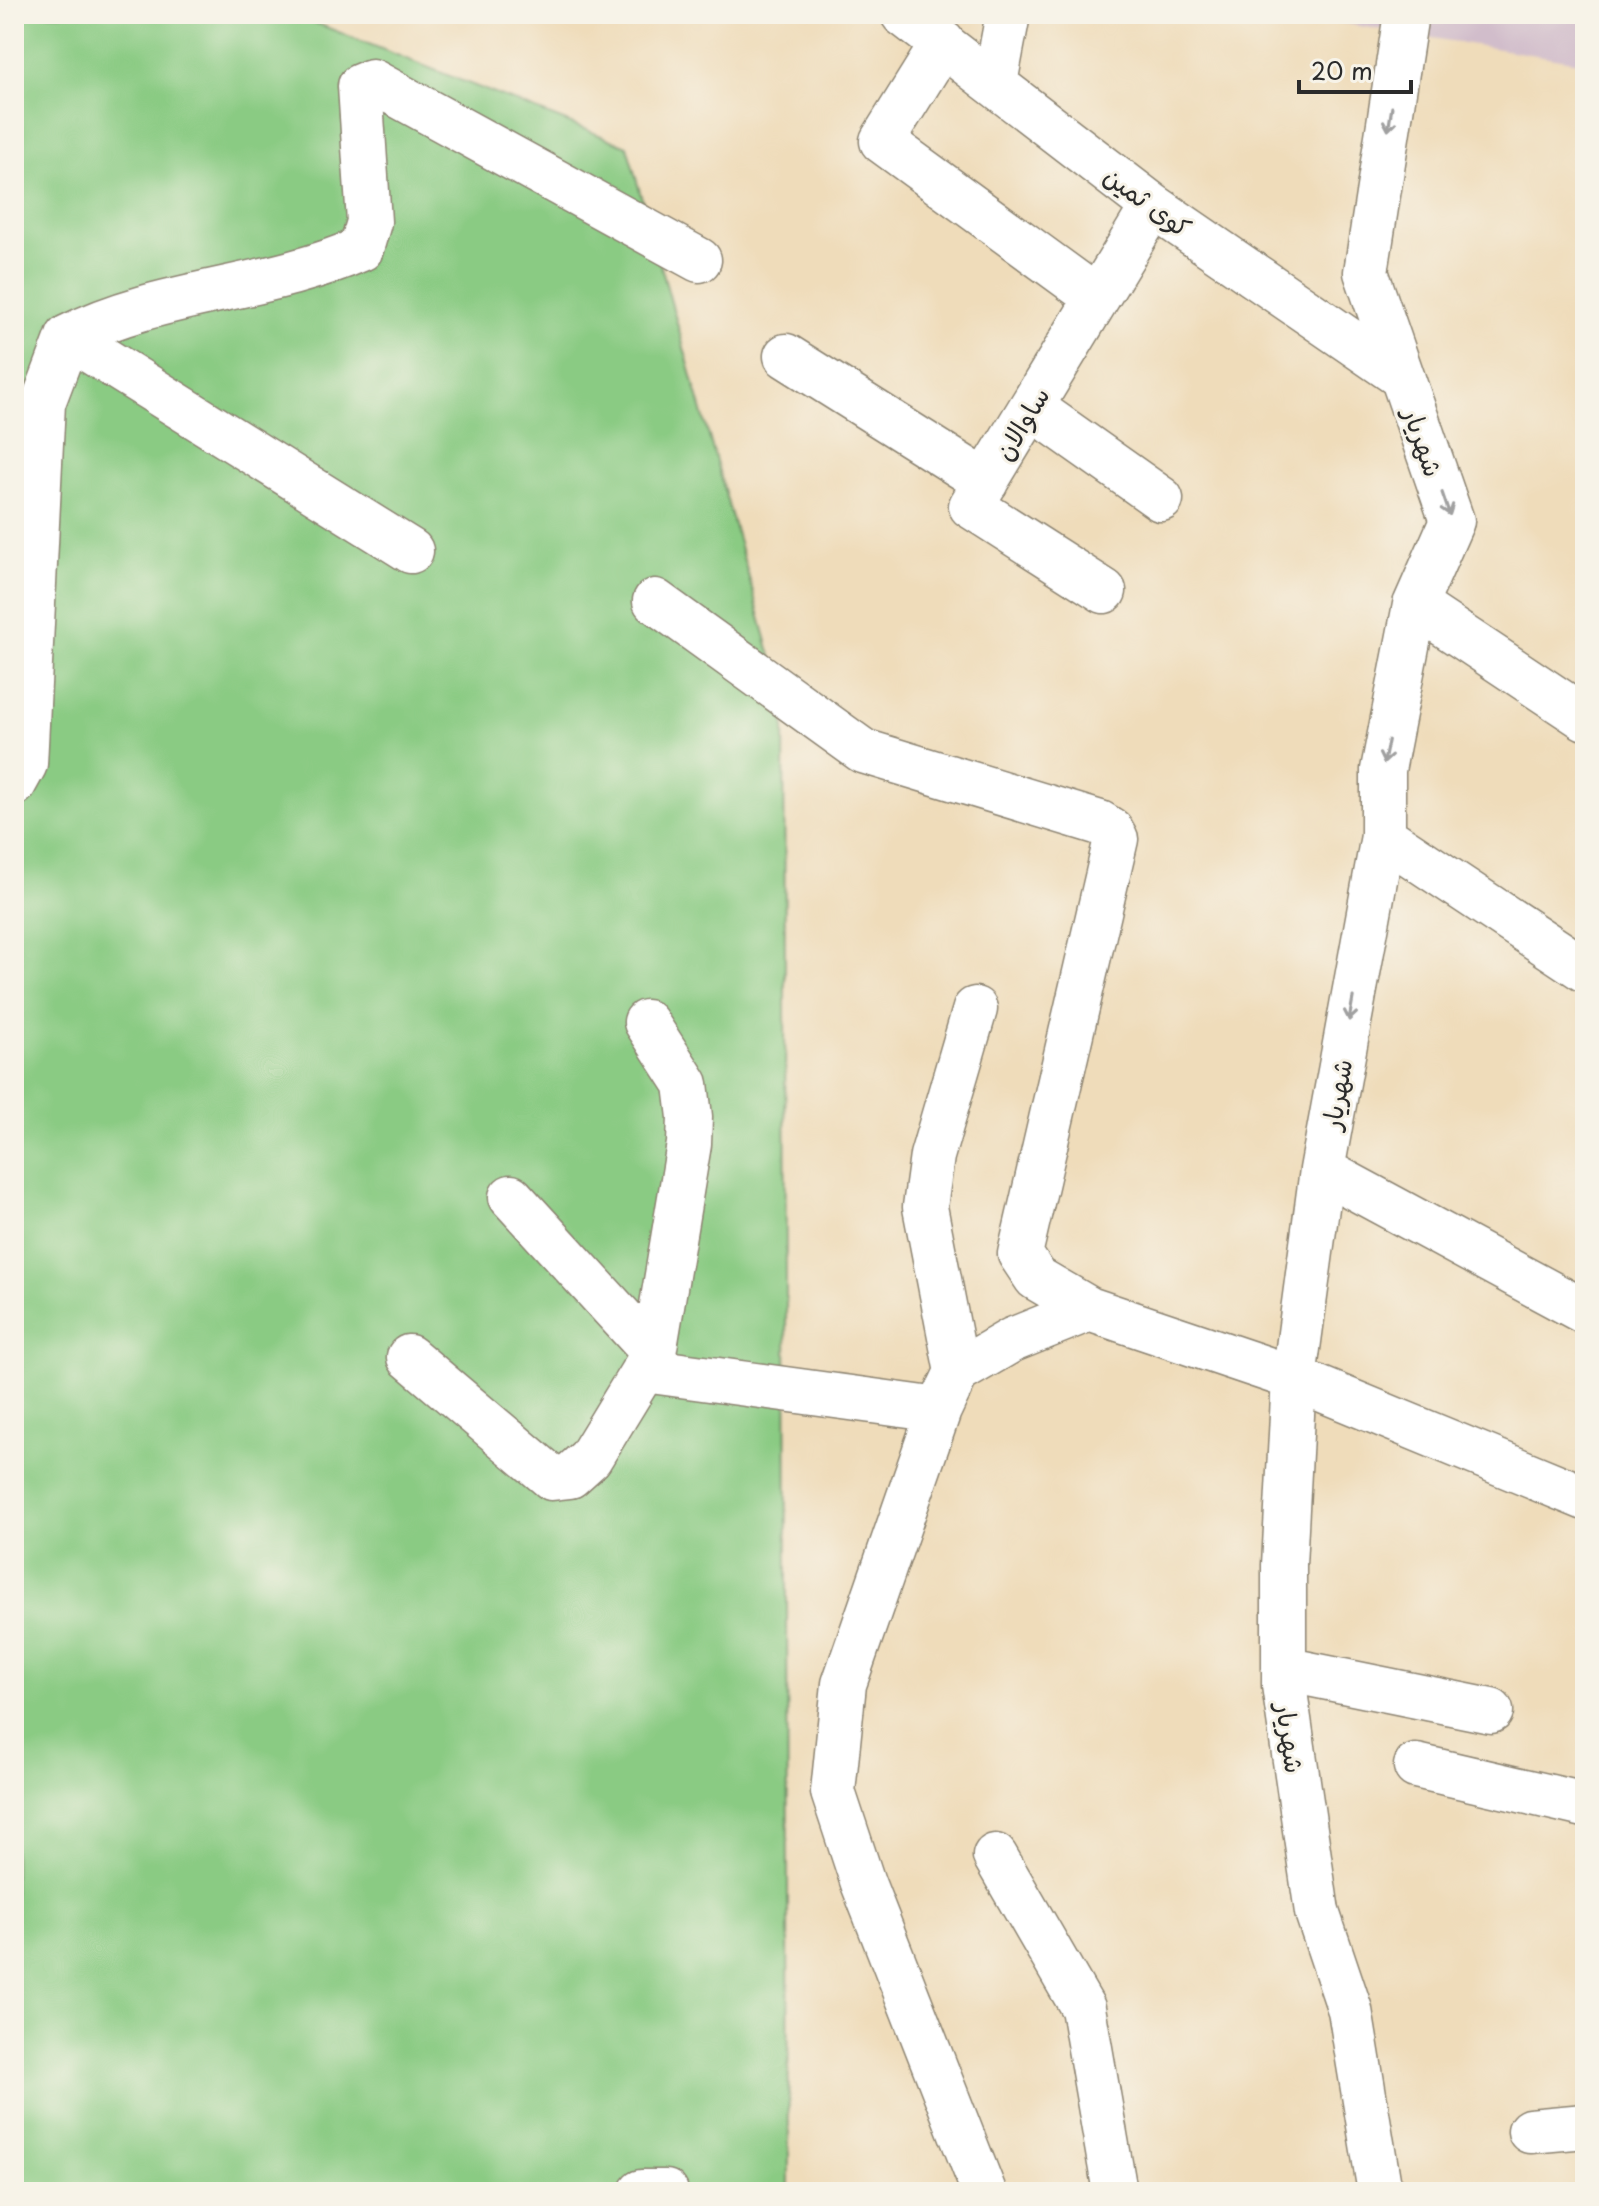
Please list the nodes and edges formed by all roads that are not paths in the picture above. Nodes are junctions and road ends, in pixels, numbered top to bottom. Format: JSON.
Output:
{"nodes":[{"id":1,"x":903,"y":14,"type":"edge"},
{"id":2,"x":1008,"y":14,"type":"edge"},
{"id":3,"x":1406,"y":14,"type":"edge"},
{"id":4,"x":943,"y":43,"type":"junction"},
{"id":5,"x":995,"y":83,"type":"junction"},
{"id":6,"x":1153,"y":206,"type":"junction"},
{"id":7,"x":699,"y":260,"type":"dead end"},
{"id":8,"x":1097,"y":298,"type":"junction"},
{"id":9,"x":68,"y":337,"type":"junction"},
{"id":10,"x":786,"y":356,"type":"dead end"},
{"id":11,"x":1401,"y":376,"type":"junction"},
{"id":12,"x":1031,"y":407,"type":"junction"},
{"id":13,"x":986,"y":482,"type":"junction"},
{"id":14,"x":1161,"y":499,"type":"dead end"},
{"id":15,"x":411,"y":551,"type":"dead end"},
{"id":16,"x":1104,"y":591,"type":"dead end"},
{"id":17,"x":655,"y":601,"type":"dead end"},
{"id":18,"x":1415,"y":605,"type":"junction"},
{"id":19,"x":1585,"y":718,"type":"edge"},
{"id":20,"x":14,"y":784,"type":"edge"},
{"id":21,"x":1383,"y":836,"type":"junction"},
{"id":22,"x":1585,"y":970,"type":"edge"},
{"id":23,"x":975,"y":1009,"type":"dead end"},
{"id":24,"x":646,"y":1022,"type":"dead end"},
{"id":25,"x":1322,"y":1170,"type":"junction"},
{"id":26,"x":511,"y":1197,"type":"dead end"},
{"id":27,"x":1089,"y":1309,"type":"junction"},
{"id":28,"x":1585,"y":1312,"type":"edge"},
{"id":29,"x":409,"y":1357,"type":"dead end"},
{"id":30,"x":649,"y":1361,"type":"junction"},
{"id":31,"x":1294,"y":1378,"type":"junction"},
{"id":32,"x":948,"y":1391,"type":"junction"},
{"id":33,"x":1585,"y":1498,"type":"edge"},
{"id":34,"x":1284,"y":1669,"type":"junction"},
{"id":35,"x":1491,"y":1711,"type":"dead end"},
{"id":36,"x":1416,"y":1766,"type":"dead end"},
{"id":37,"x":1585,"y":1805,"type":"edge"},
{"id":38,"x":995,"y":1856,"type":"dead end"},
{"id":39,"x":1585,"y":2126,"type":"edge"},
{"id":40,"x":1530,"y":2131,"type":"dead end"},
{"id":41,"x":641,"y":2192,"type":"edge"},
{"id":42,"x":666,"y":2192,"type":"edge"},
{"id":43,"x":984,"y":2192,"type":"edge"},
{"id":44,"x":1115,"y":2192,"type":"edge"},
{"id":45,"x":1380,"y":2192,"type":"edge"}],
"edges":[{"from":1,"to":4,"type":"street","name":"کوی ثمین"},
{"from":2,"to":5,"type":"street"},
{"from":3,"to":11,"type":"street","name":"شهریار","one_way":true},
{"from":4,"to":5,"type":"street","name":"کوی ثمین"},
{"from":4,"to":8,"type":"street"},
{"from":5,"to":6,"type":"street","name":"کوی ثمین"},
{"from":6,"to":8,"type":"street","name":"ساوالان"},
{"from":6,"to":11,"type":"street","name":"کوی ثمین"},
{"from":7,"to":9,"type":"street"},
{"from":8,"to":12,"type":"street","name":"ساوالان"},
{"from":9,"to":15,"type":"street"},
{"from":9,"to":20,"type":"street"},
{"from":10,"to":13,"type":"street"},
{"from":11,"to":18,"type":"street","name":"شهریار","one_way":true},
{"from":12,"to":13,"type":"street","name":"ساوالان"},
{"from":12,"to":14,"type":"street"},
{"from":13,"to":16,"type":"street","name":"ساوالان"},
{"from":17,"to":27,"type":"street"},
{"from":18,"to":19,"type":"street"},
{"from":18,"to":21,"type":"street","name":"شهریار","one_way":true},
{"from":21,"to":22,"type":"street"},
{"from":21,"to":25,"type":"street","name":"شهریار","one_way":true},
{"from":23,"to":32,"type":"street"},
{"from":24,"to":30,"type":"street"},
{"from":25,"to":28,"type":"street"},
{"from":25,"to":31,"type":"street","name":"شهریار"},
{"from":26,"to":30,"type":"street"},
{"from":27,"to":31,"type":"street"},
{"from":27,"to":32,"type":"street"},
{"from":29,"to":30,"type":"street"},
{"from":30,"to":32,"type":"street"},
{"from":31,"to":33,"type":"street"},
{"from":31,"to":34,"type":"street","name":"شهریار"},
{"from":32,"to":43,"type":"street"},
{"from":34,"to":35,"type":"street"},
{"from":34,"to":45,"type":"street","name":"شهریار"},
{"from":36,"to":37,"type":"street"},
{"from":38,"to":44,"type":"street"},
{"from":39,"to":40,"type":"street"},
{"from":41,"to":42,"type":"street"}]}
